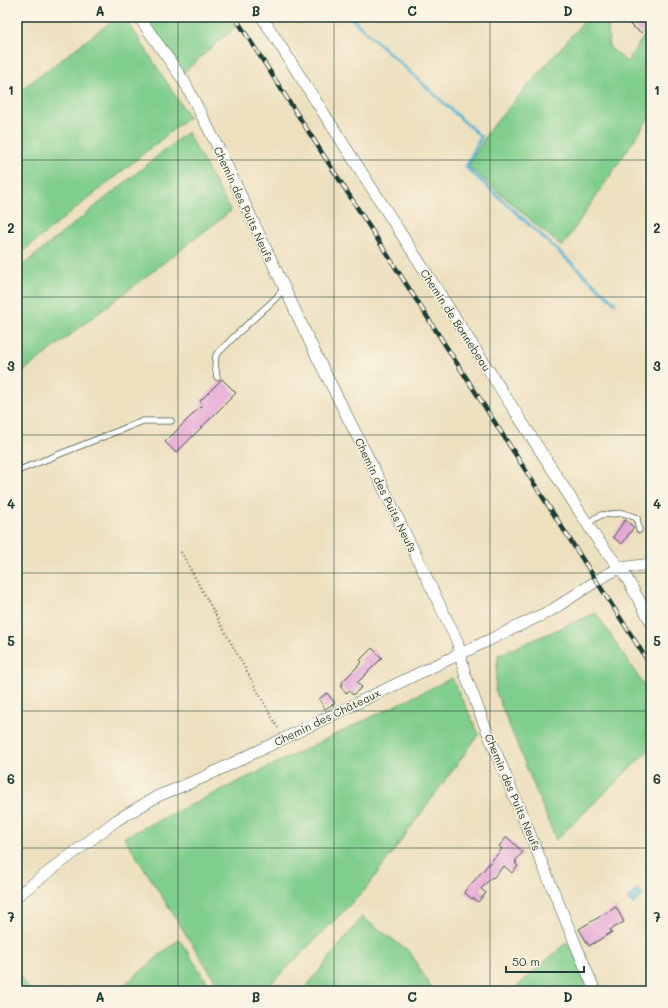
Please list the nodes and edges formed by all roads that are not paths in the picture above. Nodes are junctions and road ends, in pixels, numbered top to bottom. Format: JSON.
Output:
{"nodes":[{"id":1,"x":139,"y":17,"type":"edge"},
{"id":2,"x":262,"y":17,"type":"edge"},
{"id":3,"x":284,"y":288,"type":"junction"},
{"id":4,"x":217,"y":377,"type":"dead end"},
{"id":5,"x":171,"y":421,"type":"dead end"},
{"id":6,"x":17,"y":471,"type":"edge"},
{"id":7,"x":587,"y":522,"type":"junction"},
{"id":8,"x":639,"y":530,"type":"dead end"},
{"id":9,"x":651,"y":564,"type":"edge"},
{"id":10,"x":619,"y":568,"type":"junction"},
{"id":11,"x":651,"y":622,"type":"edge"},
{"id":12,"x":460,"y":654,"type":"junction"},
{"id":13,"x":17,"y":896,"type":"edge"},
{"id":14,"x":595,"y":991,"type":"edge"}],
"edges":[{"from":1,"to":3,"type":"street","name":"Chemin des Puits Neufs"},
{"from":2,"to":7,"type":"street","name":"Chemin de Bonnebeau"},
{"from":3,"to":4,"type":"lane"},
{"from":3,"to":12,"type":"street","name":"Chemin des Puits Neufs"},
{"from":5,"to":6,"type":"lane"},
{"from":7,"to":8,"type":"lane"},
{"from":7,"to":10,"type":"street","name":"Chemin de Bonnebeau"},
{"from":9,"to":10,"type":"street","name":"Chemin des Châteaux"},
{"from":10,"to":11,"type":"street","name":"Chemin de Bonnebeau"},
{"from":10,"to":12,"type":"street","name":"Chemin des Châteaux"},
{"from":12,"to":13,"type":"street","name":"Chemin des Châteaux"},
{"from":12,"to":14,"type":"street","name":"Chemin des Puits Neufs"}]}
